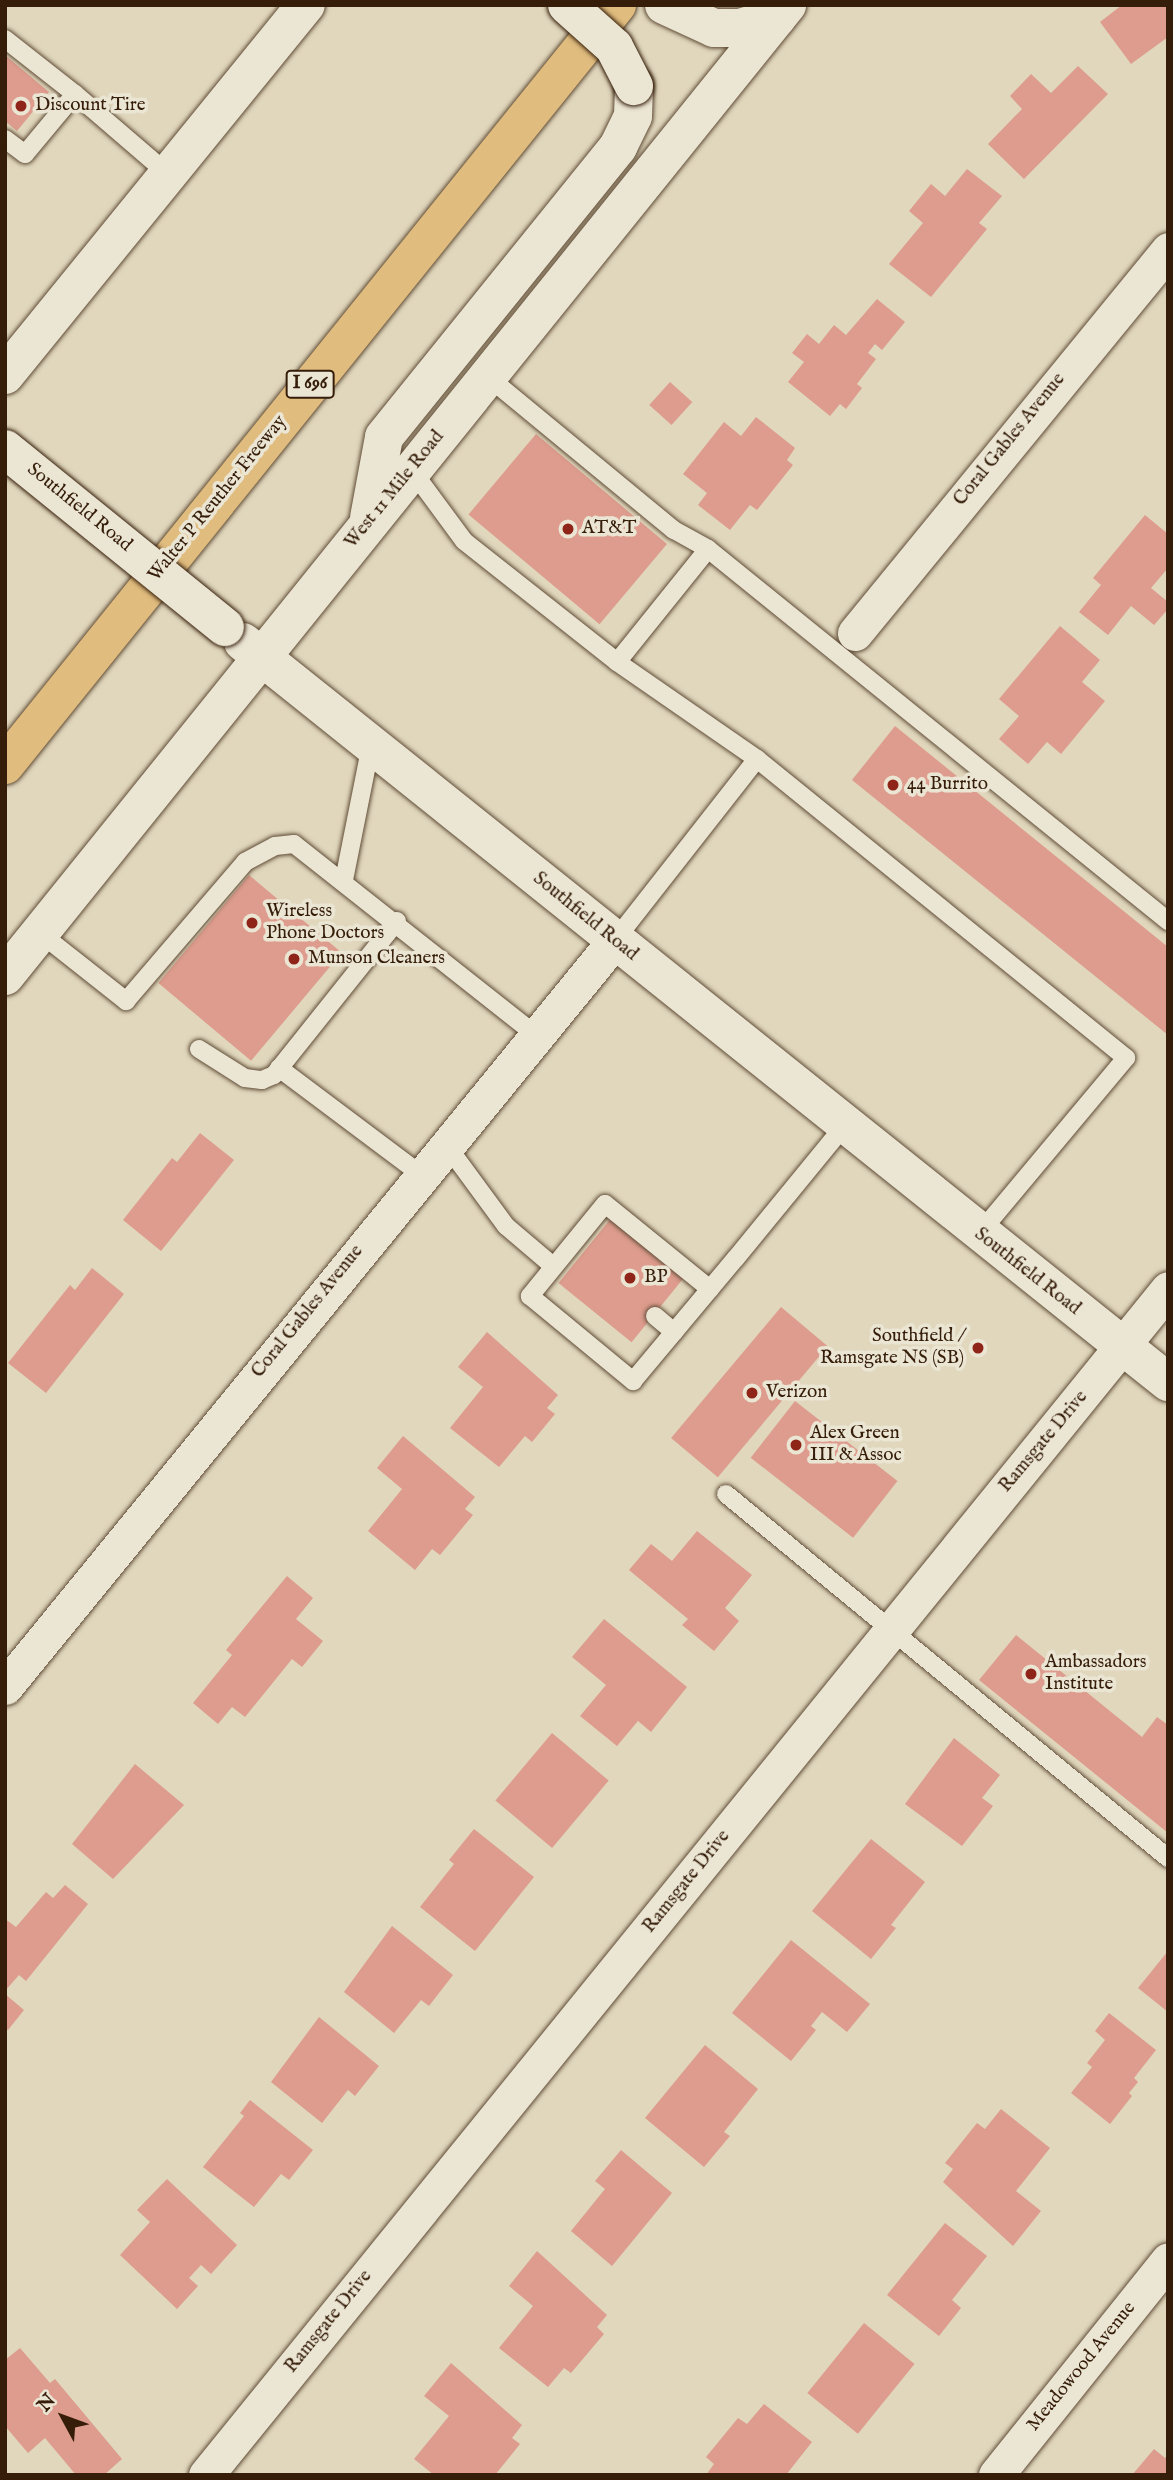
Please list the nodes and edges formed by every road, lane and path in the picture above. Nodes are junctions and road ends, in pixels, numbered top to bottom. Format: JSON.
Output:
{"nodes":[{"id":1,"x":568,"y":5,"type":"edge"},
{"id":2,"x":617,"y":5,"type":"edge"},
{"id":3,"x":301,"y":7,"type":"edge"},
{"id":4,"x":782,"y":12,"type":"edge"},
{"id":5,"x":677,"y":13,"type":"edge"},
{"id":6,"x":5,"y":39,"type":"edge"},
{"id":7,"x":75,"y":94,"type":"junction"},
{"id":8,"x":5,"y":139,"type":"edge"},
{"id":9,"x":167,"y":173,"type":"junction"},
{"id":10,"x":1168,"y":250,"type":"edge"},
{"id":11,"x":5,"y":375,"type":"edge"},
{"id":12,"x":486,"y":376,"type":"junction"},
{"id":13,"x":5,"y":449,"type":"edge"},
{"id":14,"x":411,"y":469,"type":"junction"},
{"id":15,"x":368,"y":523,"type":"junction"},
{"id":16,"x":708,"y":550,"type":"junction"},
{"id":17,"x":855,"y":633,"type":"dead end"},
{"id":18,"x":262,"y":657,"type":"junction"},
{"id":19,"x":617,"y":662,"type":"junction"},
{"id":20,"x":371,"y":745,"type":"junction"},
{"id":21,"x":757,"y":759,"type":"junction"},
{"id":22,"x":5,"y":765,"type":"edge"},
{"id":23,"x":344,"y":880,"type":"junction"},
{"id":24,"x":397,"y":921,"type":"junction"},
{"id":25,"x":1168,"y":921,"type":"edge"},
{"id":26,"x":40,"y":933,"type":"junction"},
{"id":27,"x":615,"y":940,"type":"junction"},
{"id":28,"x":5,"y":975,"type":"edge"},
{"id":29,"x":535,"y":1034,"type":"junction"},
{"id":30,"x":199,"y":1049,"type":"dead end"},
{"id":31,"x":279,"y":1068,"type":"junction"},
{"id":32,"x":844,"y":1126,"type":"junction"},
{"id":33,"x":445,"y":1143,"type":"junction"},
{"id":34,"x":420,"y":1174,"type":"junction"},
{"id":35,"x":979,"y":1234,"type":"junction"},
{"id":36,"x":553,"y":1266,"type":"junction"},
{"id":37,"x":710,"y":1289,"type":"junction"},
{"id":38,"x":1168,"y":1289,"type":"edge"},
{"id":39,"x":655,"y":1316,"type":"dead end"},
{"id":40,"x":674,"y":1332,"type":"junction"},
{"id":41,"x":1124,"y":1345,"type":"junction"},
{"id":42,"x":1168,"y":1382,"type":"edge"},
{"id":43,"x":726,"y":1494,"type":"dead end"},
{"id":44,"x":889,"y":1630,"type":"junction"},
{"id":45,"x":5,"y":1688,"type":"edge"},
{"id":46,"x":1168,"y":1858,"type":"edge"},
{"id":47,"x":1168,"y":2260,"type":"edge"},
{"id":48,"x":206,"y":2475,"type":"edge"},
{"id":49,"x":996,"y":2475,"type":"edge"}],
"edges":[{"from":1,"to":15,"type":"main road","bridge":true},
{"from":2,"to":22,"type":"highway","name":"Walter P Reuther Freeway","number":"I 696"},
{"from":3,"to":9,"type":"main road"},
{"from":4,"to":5,"type":"main road"},
{"from":4,"to":12,"type":"main road","name":"West 11 Mile Road"},
{"from":6,"to":7,"type":"lane"},
{"from":7,"to":8,"type":"lane"},
{"from":7,"to":9,"type":"lane"},
{"from":9,"to":11,"type":"main road"},
{"from":10,"to":17,"type":"street","name":"Coral Gables Avenue"},
{"from":12,"to":14,"type":"main road","name":"West 11 Mile Road"},
{"from":12,"to":16,"type":"lane"},
{"from":13,"to":18,"type":"main road","name":"Southfield Road","bridge":true},
{"from":14,"to":15,"type":"main road","name":"West 11 Mile Road"},
{"from":14,"to":19,"type":"lane"},
{"from":15,"to":18,"type":"main road","name":"West 11 Mile Road"},
{"from":16,"to":19,"type":"lane"},
{"from":16,"to":25,"type":"lane"},
{"from":18,"to":20,"type":"main road","name":"Southfield Road"},
{"from":18,"to":26,"type":"main road","name":"West 11 Mile Road"},
{"from":19,"to":21,"type":"lane"},
{"from":20,"to":23,"type":"lane"},
{"from":20,"to":27,"type":"main road","name":"Southfield Road"},
{"from":21,"to":27,"type":"lane"},
{"from":21,"to":35,"type":"lane"},
{"from":23,"to":24,"type":"lane"},
{"from":23,"to":26,"type":"lane"},
{"from":24,"to":29,"type":"lane"},
{"from":24,"to":31,"type":"lane"},
{"from":26,"to":28,"type":"main road","name":"West 11 Mile Road"},
{"from":27,"to":29,"type":"street","name":"Coral Gables Avenue"},
{"from":27,"to":32,"type":"main road","name":"Southfield Road"},
{"from":29,"to":33,"type":"street","name":"Coral Gables Avenue"},
{"from":30,"to":31,"type":"lane"},
{"from":31,"to":34,"type":"lane"},
{"from":32,"to":35,"type":"main road","name":"Southfield Road"},
{"from":32,"to":37,"type":"lane"},
{"from":33,"to":34,"type":"street","name":"Coral Gables Avenue"},
{"from":33,"to":36,"type":"lane"},
{"from":34,"to":45,"type":"street","name":"Coral Gables Avenue"},
{"from":35,"to":41,"type":"main road","name":"Southfield Road"},
{"from":36,"to":37,"type":"lane"},
{"from":36,"to":40,"type":"lane"},
{"from":37,"to":40,"type":"lane"},
{"from":38,"to":41,"type":"street","name":"Ramsgate Drive"},
{"from":39,"to":40,"type":"lane"},
{"from":41,"to":42,"type":"main road","name":"Southfield Road"},
{"from":41,"to":44,"type":"street","name":"Ramsgate Drive"},
{"from":43,"to":44,"type":"lane"},
{"from":44,"to":46,"type":"lane"},
{"from":44,"to":48,"type":"street","name":"Ramsgate Drive"},
{"from":47,"to":49,"type":"street","name":"Meadowood Avenue"}]}
